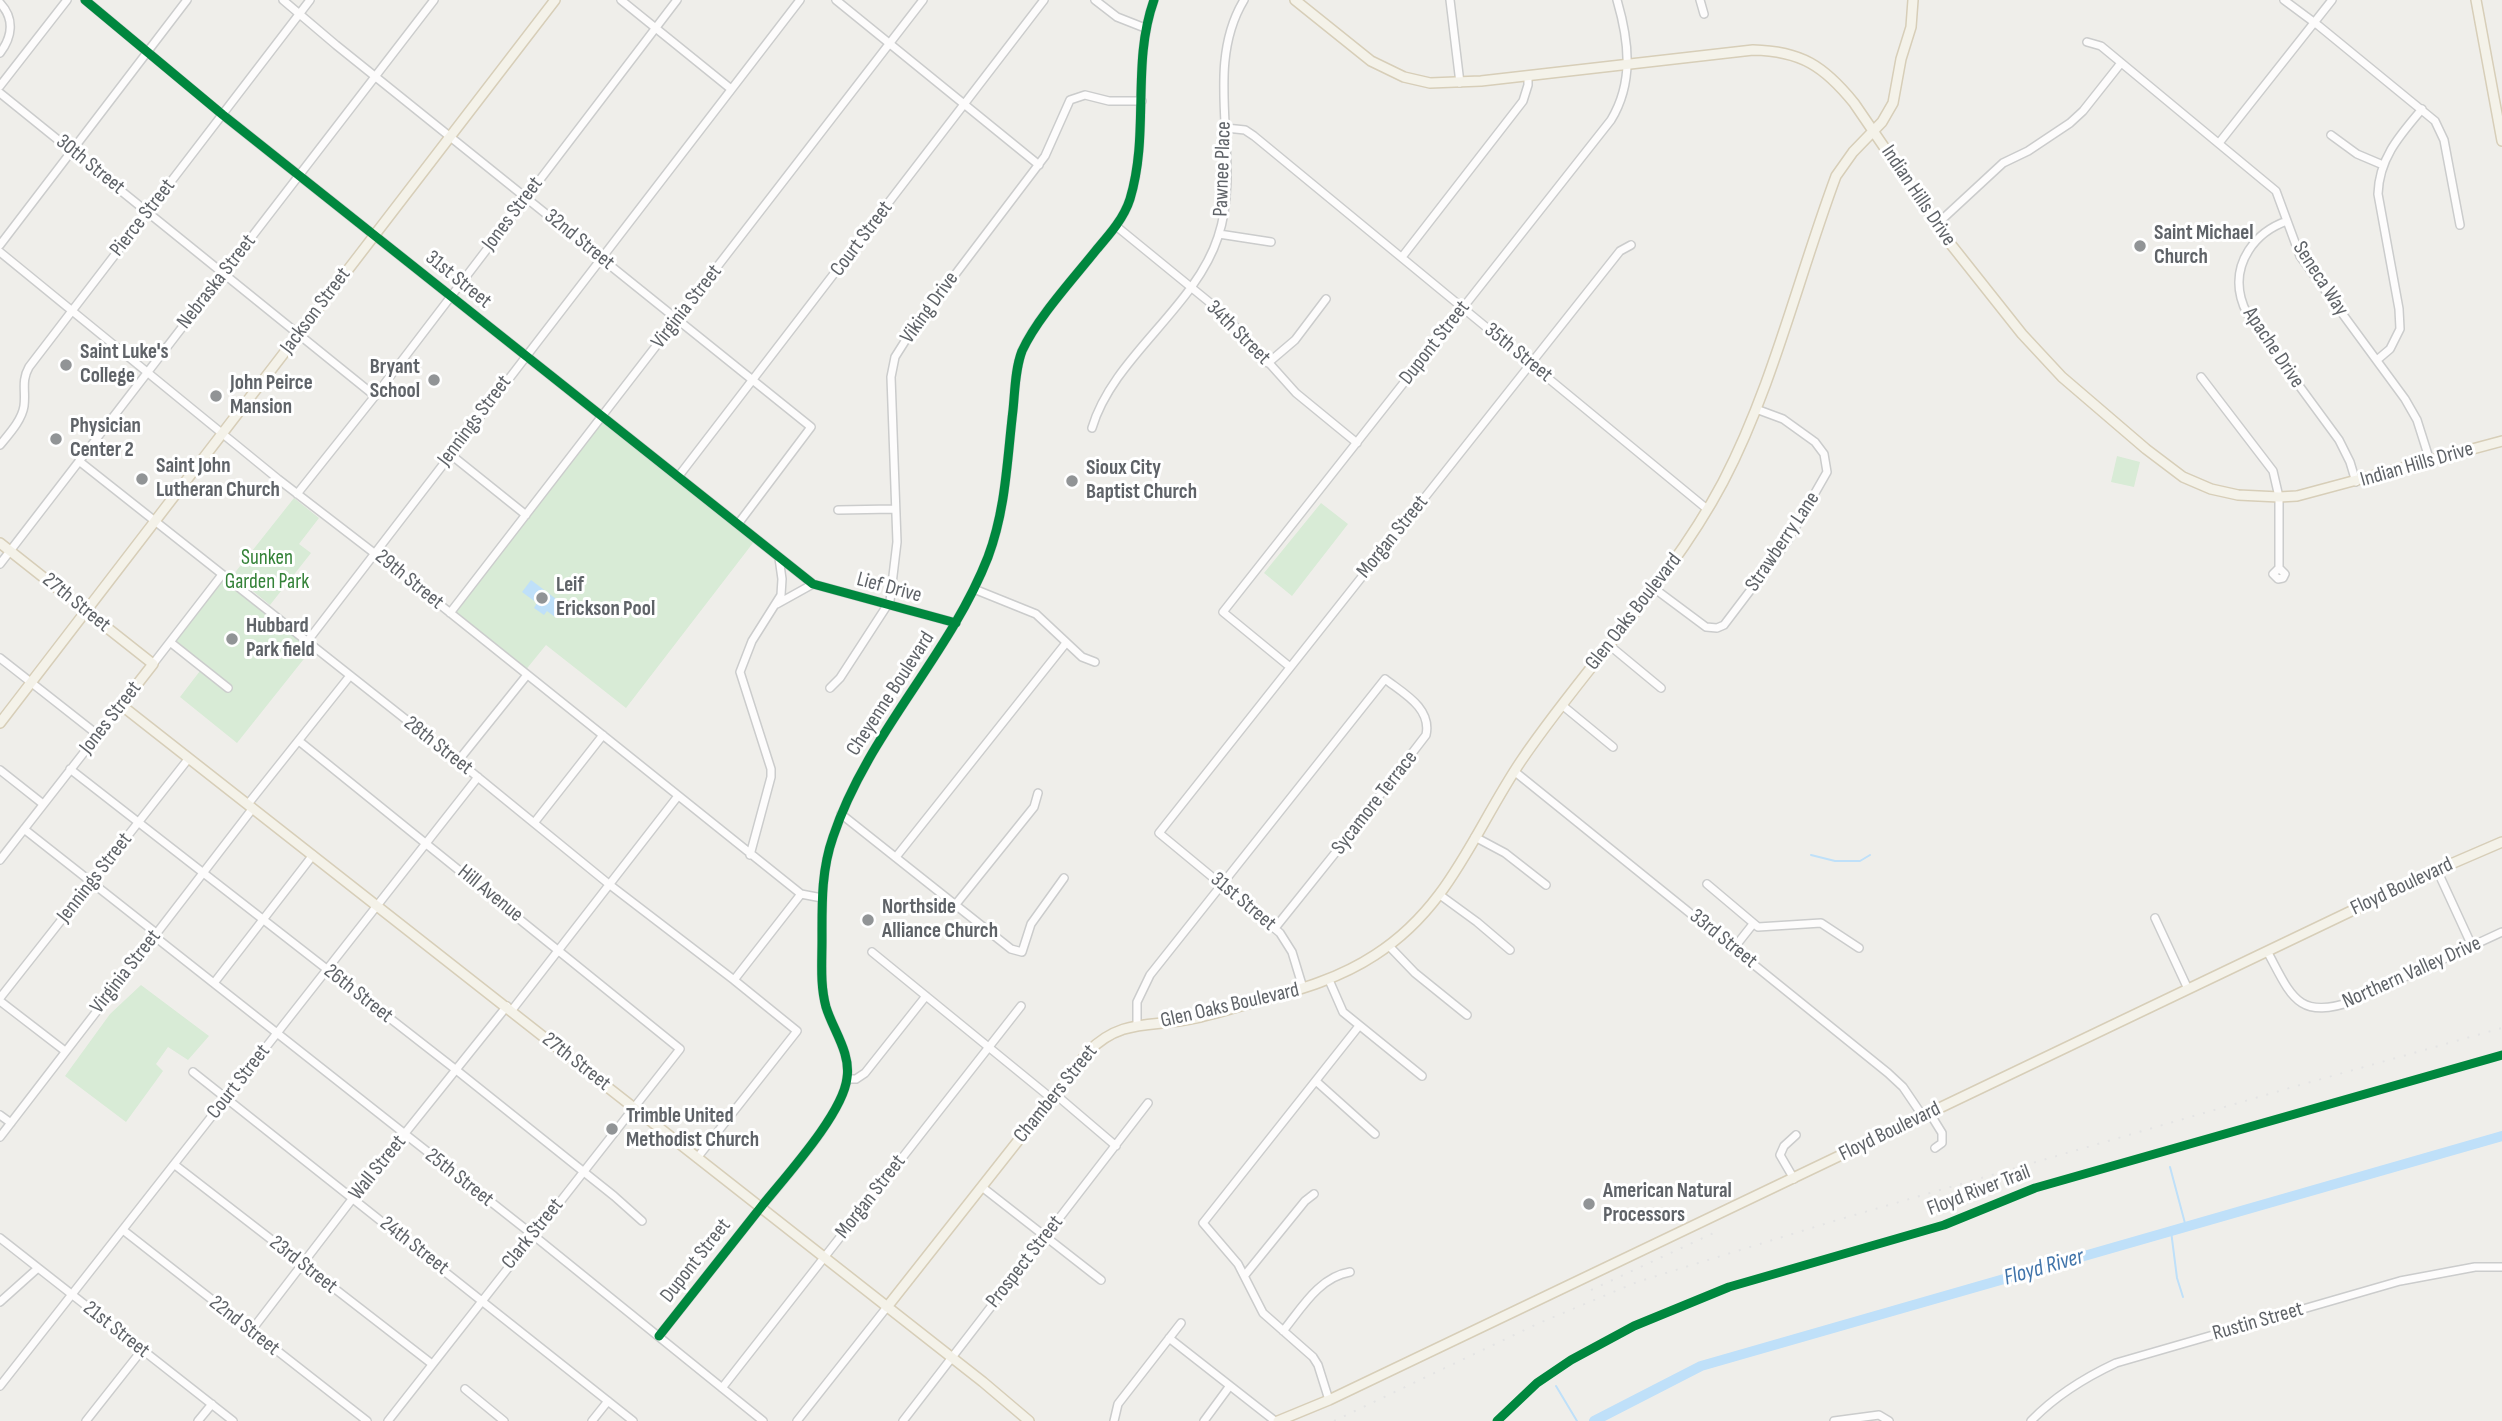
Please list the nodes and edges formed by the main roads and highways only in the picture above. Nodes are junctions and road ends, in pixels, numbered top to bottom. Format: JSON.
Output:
{"nodes":[{"id":1,"x":555,"y":0,"type":"edge"},
{"id":2,"x":1295,"y":0,"type":"edge"},
{"id":3,"x":1913,"y":0,"type":"edge"},
{"id":4,"x":2476,"y":0,"type":"edge"},
{"id":5,"x":1874,"y":130,"type":"junction"},
{"id":6,"x":2502,"y":141,"type":"edge"},
{"id":7,"x":2502,"y":441,"type":"edge"},
{"id":8,"x":0,"y":543,"type":"edge"},
{"id":9,"x":87,"y":612,"type":"junction"},
{"id":10,"x":153,"y":664,"type":"joint"},
{"id":11,"x":121,"y":705,"type":"joint"},
{"id":12,"x":0,"y":723,"type":"edge"},
{"id":13,"x":2502,"y":842,"type":"edge"},
{"id":14,"x":1137,"y":1026,"type":"joint"},
{"id":15,"x":887,"y":1307,"type":"junction"},
{"id":16,"x":1029,"y":1421,"type":"edge"},
{"id":17,"x":1276,"y":1421,"type":"edge"}],
"edges":[{"from":1,"to":9,"type":"main road","name":"Jackson Street"},
{"from":2,"to":5,"type":"main road","name":"Indian Hills Drive"},
{"from":3,"to":5,"type":"main road","name":"Glen Oaks Boulevard"},
{"from":4,"to":6,"type":"main road"},
{"from":5,"to":7,"type":"main road","name":"Indian Hills Drive"},
{"from":5,"to":14,"type":"main road","name":"Glen Oaks Boulevard"},
{"from":8,"to":9,"type":"main road","name":"27th Street"},
{"from":9,"to":10,"type":"main road","name":"27th Street"},
{"from":9,"to":12,"type":"main road","name":"Jackson Street"},
{"from":10,"to":11,"type":"main road","name":"Jones Street"},
{"from":11,"to":15,"type":"main road","name":"27th Street"},
{"from":13,"to":17,"type":"main road","name":"Floyd Boulevard"},
{"from":14,"to":15,"type":"main road","name":"Chambers Street"},
{"from":15,"to":16,"type":"main road","name":"27th Street"}]}
